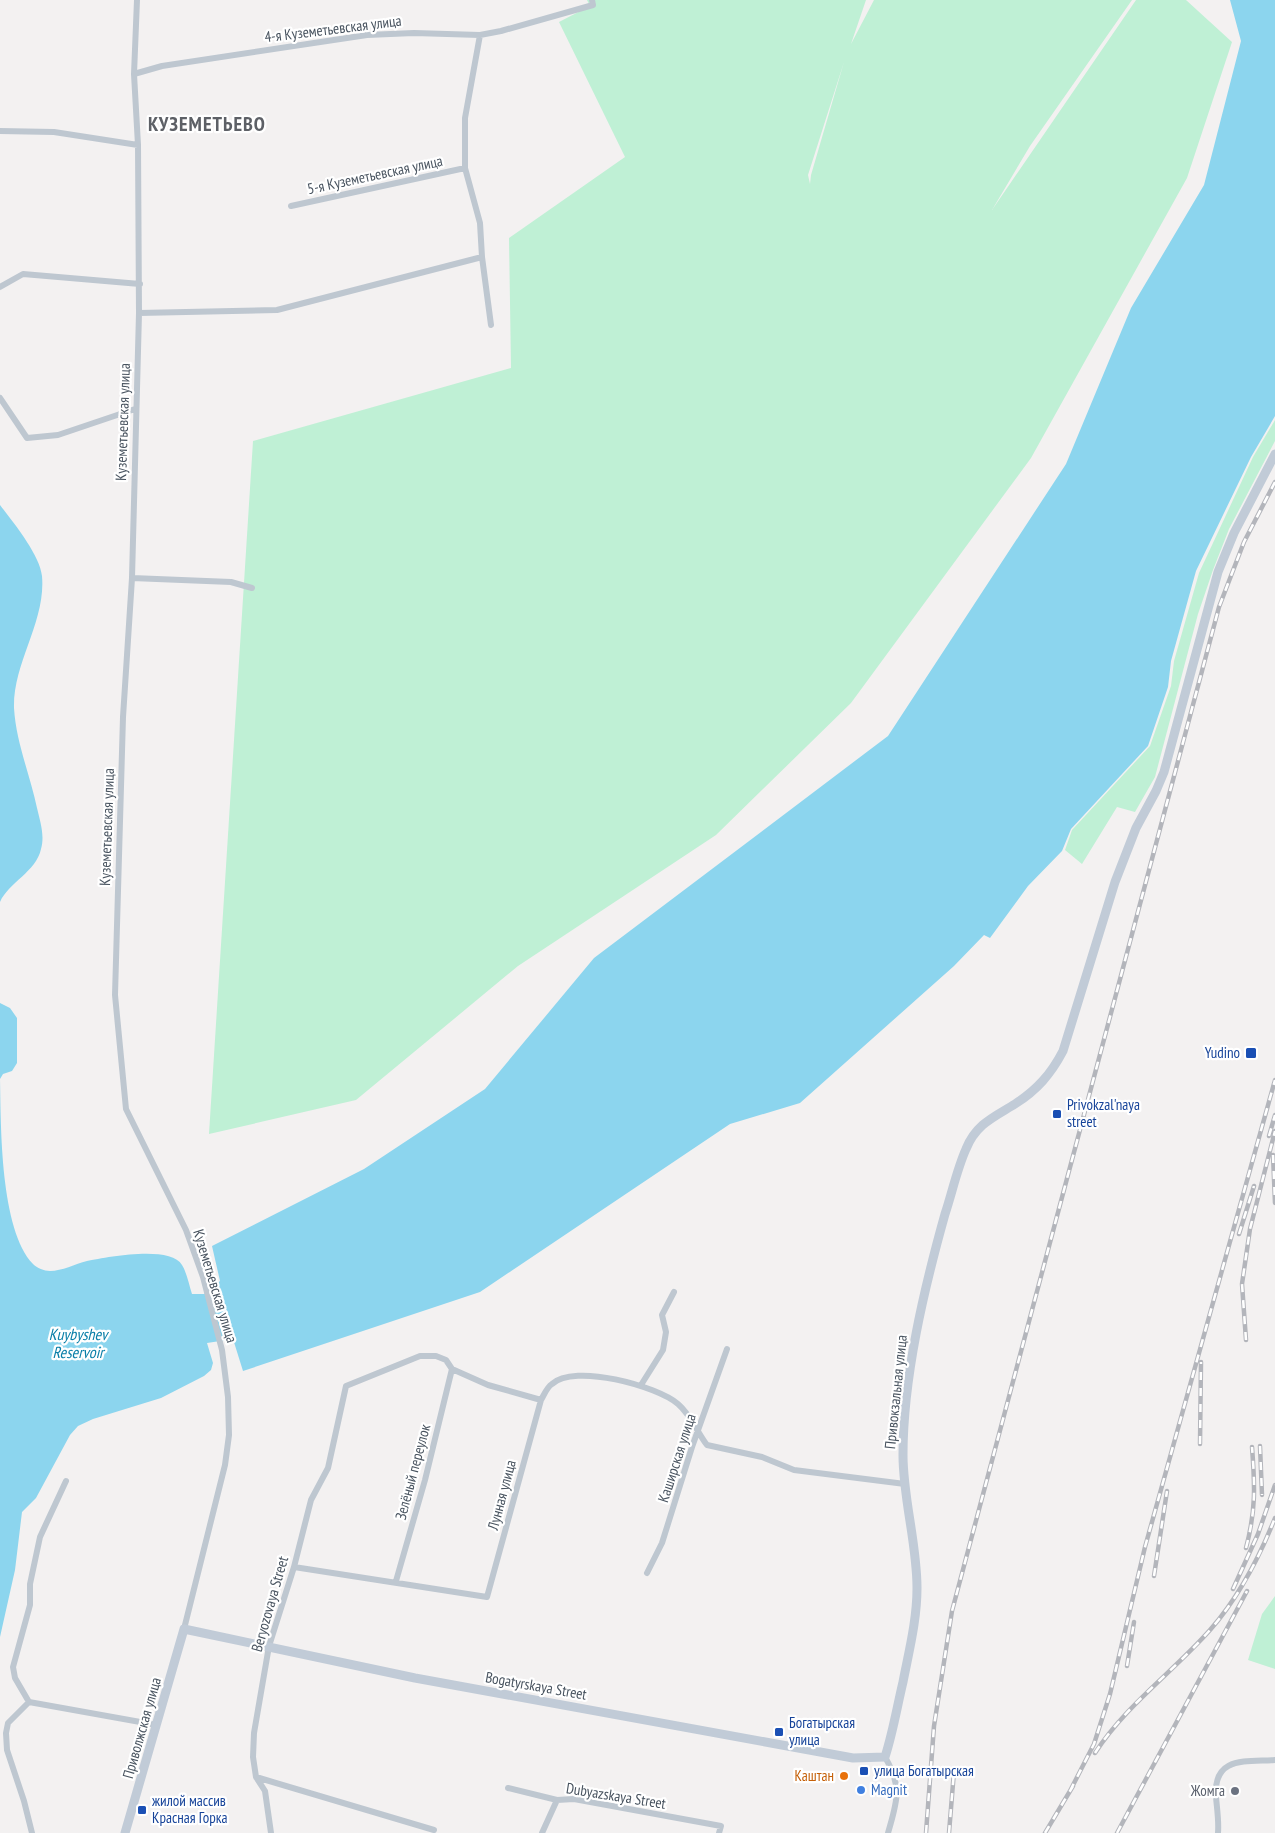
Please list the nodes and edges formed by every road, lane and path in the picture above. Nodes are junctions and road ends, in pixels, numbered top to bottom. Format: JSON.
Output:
{"nodes":[{"id":1,"x":136,"y":0,"type":"edge"},
{"id":2,"x":593,"y":2,"type":"edge"},
{"id":3,"x":480,"y":35,"type":"junction"},
{"id":4,"x":134,"y":74,"type":"junction"},
{"id":5,"x":0,"y":131,"type":"edge"},
{"id":6,"x":138,"y":145,"type":"junction"},
{"id":7,"x":465,"y":168,"type":"junction"},
{"id":8,"x":291,"y":206,"type":"dead end"},
{"id":9,"x":482,"y":257,"type":"junction"},
{"id":10,"x":140,"y":284,"type":"junction"},
{"id":11,"x":0,"y":286,"type":"edge"},
{"id":12,"x":139,"y":313,"type":"junction"},
{"id":13,"x":491,"y":326,"type":"dead end"},
{"id":14,"x":0,"y":398,"type":"edge"},
{"id":15,"x":135,"y":409,"type":"junction"},
{"id":16,"x":1275,"y":454,"type":"edge"},
{"id":17,"x":132,"y":578,"type":"junction"},
{"id":18,"x":252,"y":588,"type":"dead end"},
{"id":19,"x":674,"y":1292,"type":"dead end"},
{"id":20,"x":727,"y":1349,"type":"dead end"},
{"id":21,"x":452,"y":1369,"type":"junction"},
{"id":22,"x":641,"y":1385,"type":"junction"},
{"id":23,"x":541,"y":1400,"type":"junction"},
{"id":24,"x":698,"y":1433,"type":"junction"},
{"id":25,"x":66,"y":1481,"type":"dead end"},
{"id":26,"x":905,"y":1484,"type":"junction"},
{"id":27,"x":294,"y":1567,"type":"junction"},
{"id":28,"x":647,"y":1573,"type":"dead end"},
{"id":29,"x":396,"y":1582,"type":"junction"},
{"id":30,"x":184,"y":1629,"type":"junction"},
{"id":31,"x":270,"y":1646,"type":"junction"},
{"id":32,"x":29,"y":1702,"type":"junction"},
{"id":33,"x":157,"y":1725,"type":"junction"},
{"id":34,"x":885,"y":1757,"type":"junction"},
{"id":35,"x":1275,"y":1760,"type":"edge"},
{"id":36,"x":256,"y":1776,"type":"junction"},
{"id":37,"x":508,"y":1788,"type":"dead end"},
{"id":38,"x":557,"y":1800,"type":"junction"},
{"id":39,"x":434,"y":1830,"type":"dead end"},
{"id":40,"x":720,"y":1830,"type":"edge"},
{"id":41,"x":32,"y":1833,"type":"edge"},
{"id":42,"x":124,"y":1833,"type":"edge"},
{"id":43,"x":271,"y":1833,"type":"edge"},
{"id":44,"x":542,"y":1833,"type":"edge"},
{"id":45,"x":888,"y":1833,"type":"edge"},
{"id":46,"x":1218,"y":1833,"type":"edge"}],
"edges":[{"from":1,"to":4,"type":"street","name":"Куземетьевская улица"},
{"from":2,"to":3,"type":"street","name":"4-я Куземетьевская улица"},
{"from":3,"to":4,"type":"street","name":"4-я Куземетьевская улица"},
{"from":3,"to":7,"type":"street"},
{"from":4,"to":6,"type":"street","name":"Куземетьевская улица"},
{"from":5,"to":6,"type":"street"},
{"from":6,"to":10,"type":"street","name":"Куземетьевская улица"},
{"from":7,"to":8,"type":"street","name":"5-я Куземетьевская улица"},
{"from":7,"to":9,"type":"street"},
{"from":9,"to":12,"type":"street"},
{"from":9,"to":13,"type":"street"},
{"from":10,"to":11,"type":"street"},
{"from":10,"to":12,"type":"street","name":"Куземетьевская улица"},
{"from":12,"to":15,"type":"street","name":"Куземетьевская улица"},
{"from":14,"to":15,"type":"street"},
{"from":15,"to":17,"type":"street","name":"Куземетьевская улица"},
{"from":16,"to":26,"type":"main road","name":"Привокзальная улица"},
{"from":17,"to":18,"type":"street"},
{"from":17,"to":30,"type":"street","name":"Куземетьевская улица"},
{"from":19,"to":22,"type":"street"},
{"from":20,"to":24,"type":"street","name":"Каширская улица"},
{"from":21,"to":23,"type":"street"},
{"from":21,"to":27,"type":"street","name":"Beryozovaya Street"},
{"from":21,"to":29,"type":"street","name":"Зелёный переулок"},
{"from":22,"to":23,"type":"street"},
{"from":22,"to":24,"type":"street"},
{"from":23,"to":29,"type":"street","name":"Лунная улица"},
{"from":24,"to":26,"type":"street"},
{"from":24,"to":28,"type":"street","name":"Каширская улица"},
{"from":25,"to":32,"type":"street"},
{"from":26,"to":34,"type":"main road","name":"Привокзальная улица"},
{"from":27,"to":29,"type":"street"},
{"from":27,"to":31,"type":"street","name":"Beryozovaya Street"},
{"from":30,"to":31,"type":"main road","name":"Bogatyrskaya Street"},
{"from":30,"to":33,"type":"main road","name":"Приволжская улица"},
{"from":31,"to":34,"type":"main road","name":"Bogatyrskaya Street"},
{"from":31,"to":36,"type":"street","name":"Beryozovaya Street"},
{"from":32,"to":33,"type":"street"},
{"from":32,"to":41,"type":"street"},
{"from":33,"to":42,"type":"main road","name":"Приволжская улица"},
{"from":34,"to":45,"type":"street"},
{"from":35,"to":46,"type":"street"},
{"from":36,"to":39,"type":"street"},
{"from":36,"to":43,"type":"street","name":"Beryozovaya Street"},
{"from":37,"to":38,"type":"street","name":"Dubyazskaya Street"},
{"from":38,"to":40,"type":"street","name":"Dubyazskaya Street"},
{"from":38,"to":44,"type":"street"}]}
